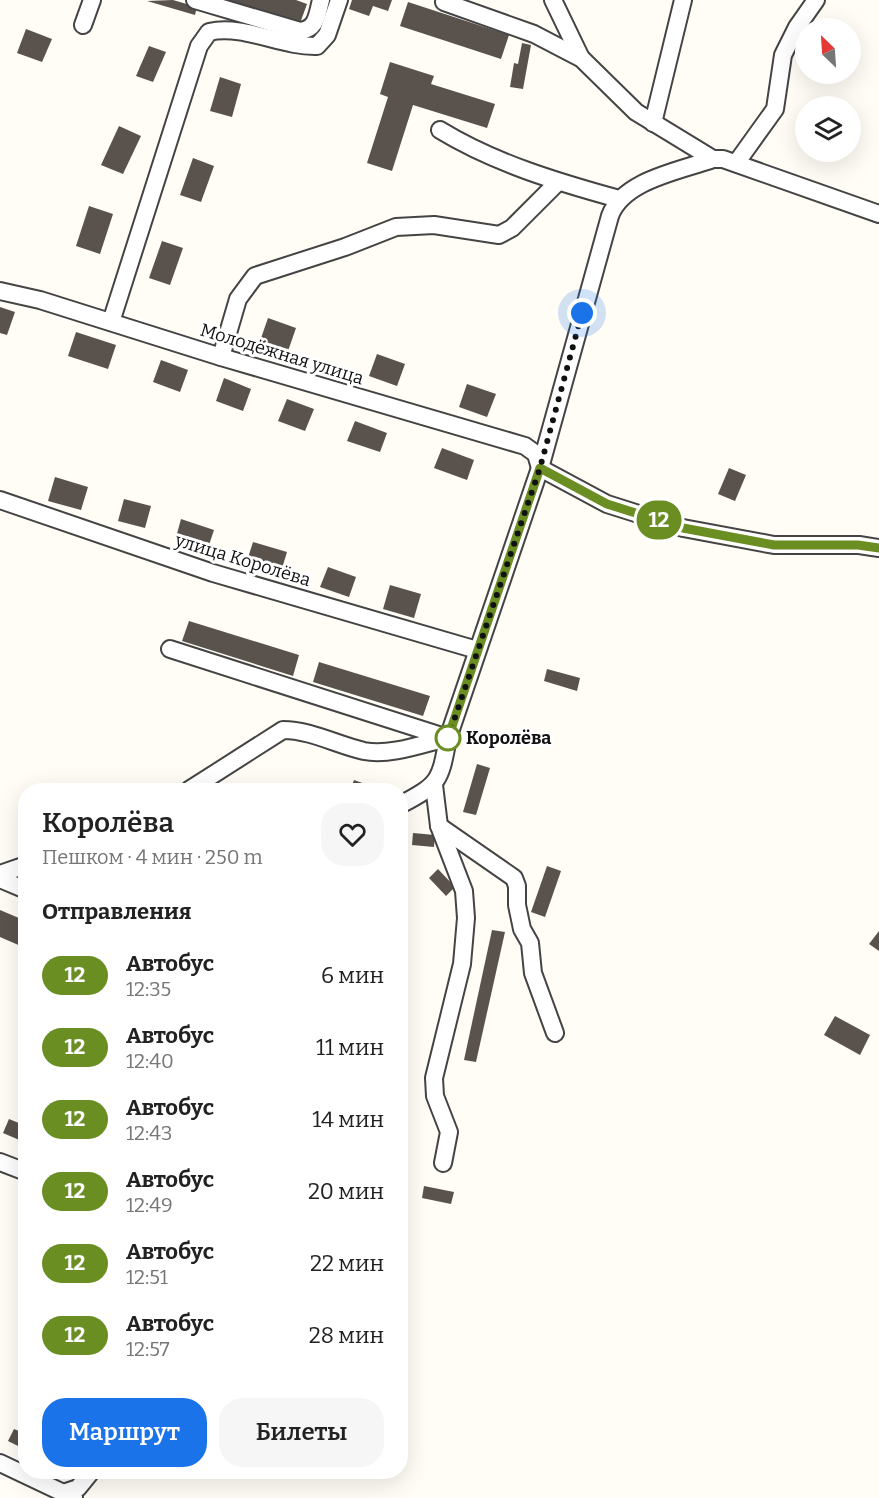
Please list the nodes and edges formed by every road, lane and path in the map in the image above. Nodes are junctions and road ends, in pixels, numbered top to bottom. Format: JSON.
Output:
{"nodes":[{"id":1,"x":92,"y":0,"type":"edge"},
{"id":2,"x":553,"y":0,"type":"edge"},
{"id":3,"x":683,"y":0,"type":"edge"},
{"id":4,"x":816,"y":0,"type":"edge"},
{"id":5,"x":204,"y":1,"type":"edge"},
{"id":6,"x":330,"y":1,"type":"edge"},
{"id":7,"x":444,"y":2,"type":"dead end"},
{"id":8,"x":83,"y":25,"type":"dead end"},
{"id":9,"x":582,"y":59,"type":"junction"},
{"id":10,"x":653,"y":123,"type":"junction"},
{"id":11,"x":440,"y":130,"type":"dead end"},
{"id":12,"x":713,"y":159,"type":"junction"},
{"id":13,"x":737,"y":162,"type":"junction"},
{"id":14,"x":558,"y":182,"type":"junction"},
{"id":15,"x":619,"y":199,"type":"junction"},
{"id":16,"x":879,"y":214,"type":"edge"},
{"id":17,"x":0,"y":291,"type":"edge"},
{"id":18,"x":111,"y":322,"type":"junction"},
{"id":19,"x":221,"y":357,"type":"junction"},
{"id":20,"x":540,"y":468,"type":"junction"},
{"id":21,"x":0,"y":500,"type":"edge"},
{"id":22,"x":879,"y":548,"type":"edge"},
{"id":23,"x":170,"y":649,"type":"dead end"},
{"id":24,"x":477,"y":650,"type":"junction"},
{"id":25,"x":448,"y":738,"type":"junction"},
{"id":26,"x":200,"y":783,"type":"edge"},
{"id":27,"x":434,"y":785,"type":"junction"},
{"id":28,"x":408,"y":800,"type":"edge"},
{"id":29,"x":439,"y":826,"type":"junction"},
{"id":30,"x":18,"y":868,"type":"edge"},
{"id":31,"x":0,"y":876,"type":"edge"},
{"id":32,"x":18,"y":886,"type":"edge"},
{"id":33,"x":555,"y":1033,"type":"dead end"},
{"id":34,"x":0,"y":1162,"type":"edge"},
{"id":35,"x":443,"y":1163,"type":"dead end"},
{"id":36,"x":18,"y":1169,"type":"edge"},
{"id":37,"x":0,"y":1464,"type":"edge"},
{"id":38,"x":18,"y":1472,"type":"edge"},
{"id":39,"x":32,"y":1479,"type":"edge"},
{"id":40,"x":85,"y":1479,"type":"edge"},
{"id":41,"x":69,"y":1496,"type":"edge"}],
"edges":[{"from":1,"to":8,"type":"street"},
{"from":2,"to":9,"type":"street"},
{"from":3,"to":10,"type":"street"},
{"from":4,"to":13,"type":"street"},
{"from":5,"to":6,"type":"street"},
{"from":6,"to":18,"type":"street"},
{"from":7,"to":9,"type":"street"},
{"from":9,"to":10,"type":"street"},
{"from":10,"to":12,"type":"street"},
{"from":11,"to":14,"type":"street"},
{"from":12,"to":13,"type":"street"},
{"from":12,"to":15,"type":"street"},
{"from":13,"to":16,"type":"street"},
{"from":14,"to":15,"type":"street"},
{"from":14,"to":19,"type":"street"},
{"from":15,"to":20,"type":"street"},
{"from":17,"to":18,"type":"street","name":"Молодёжная улица"},
{"from":18,"to":19,"type":"street","name":"Молодёжная улица"},
{"from":19,"to":20,"type":"street","name":"Молодёжная улица"},
{"from":20,"to":22,"type":"street"},
{"from":20,"to":24,"type":"street"},
{"from":21,"to":24,"type":"street","name":"улица Королёва"},
{"from":23,"to":25,"type":"street"},
{"from":24,"to":25,"type":"street"},
{"from":25,"to":26,"type":"street"},
{"from":25,"to":27,"type":"street"},
{"from":27,"to":28,"type":"street"},
{"from":27,"to":29,"type":"street"},
{"from":29,"to":33,"type":"street"},
{"from":29,"to":35,"type":"street"},
{"from":30,"to":31,"type":"street"},
{"from":31,"to":32,"type":"street"},
{"from":34,"to":36,"type":"street"},
{"from":37,"to":38,"type":"street"},
{"from":39,"to":41,"type":"street"},
{"from":40,"to":41,"type":"street"}]}
